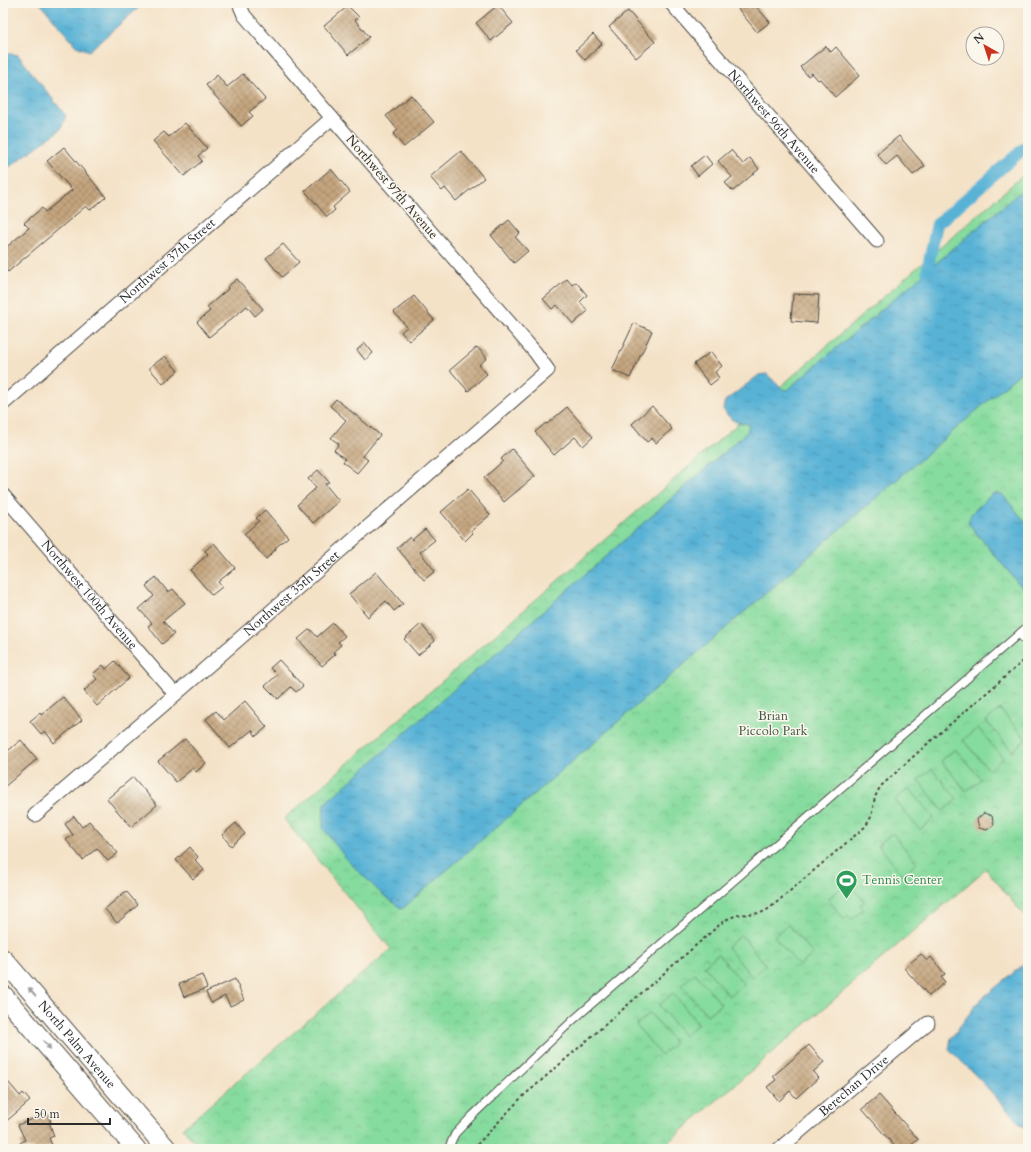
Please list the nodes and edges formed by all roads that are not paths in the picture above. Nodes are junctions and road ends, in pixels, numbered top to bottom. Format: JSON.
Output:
{"nodes":[{"id":1,"x":239,"y":3,"type":"edge"},
{"id":2,"x":671,"y":3,"type":"edge"},
{"id":3,"x":332,"y":118,"type":"junction"},
{"id":4,"x":877,"y":241,"type":"dead end"},
{"id":5,"x":548,"y":370,"type":"joint"},
{"id":6,"x":3,"y":404,"type":"edge"},
{"id":7,"x":3,"y":495,"type":"edge"},
{"id":8,"x":1028,"y":626,"type":"edge"},
{"id":9,"x":1019,"y":634,"type":"junction"},
{"id":10,"x":1028,"y":644,"type":"edge"},
{"id":11,"x":175,"y":694,"type":"junction"},
{"id":12,"x":35,"y":815,"type":"dead end"},
{"id":13,"x":3,"y":959,"type":"edge"},
{"id":14,"x":3,"y":995,"type":"edge"},
{"id":15,"x":928,"y":1023,"type":"dead end"},
{"id":16,"x":136,"y":1149,"type":"edge"},
{"id":17,"x":167,"y":1149,"type":"edge"},
{"id":18,"x":448,"y":1149,"type":"edge"},
{"id":19,"x":779,"y":1149,"type":"edge"}],
"edges":[{"from":1,"to":3,"type":"street","name":"Northwest 97th Avenue"},
{"from":2,"to":4,"type":"street","name":"Northwest 96th Avenue"},
{"from":3,"to":5,"type":"street","name":"Northwest 97th Avenue"},
{"from":3,"to":6,"type":"street","name":"Northwest 37th Street"},
{"from":5,"to":11,"type":"street","name":"Northwest 35th Street"},
{"from":7,"to":11,"type":"street","name":"Northwest 100th Avenue"},
{"from":8,"to":9,"type":"lane"},
{"from":9,"to":10,"type":"lane"},
{"from":9,"to":18,"type":"lane"},
{"from":11,"to":12,"type":"street","name":"Northwest 35th Street"},
{"from":17,"to":13,"type":"main road","name":"North Palm Avenue","one_way":true},
{"from":14,"to":16,"type":"main road","name":"North Palm Avenue","one_way":true},
{"from":15,"to":19,"type":"street","name":"Berechan Drive"}]}
